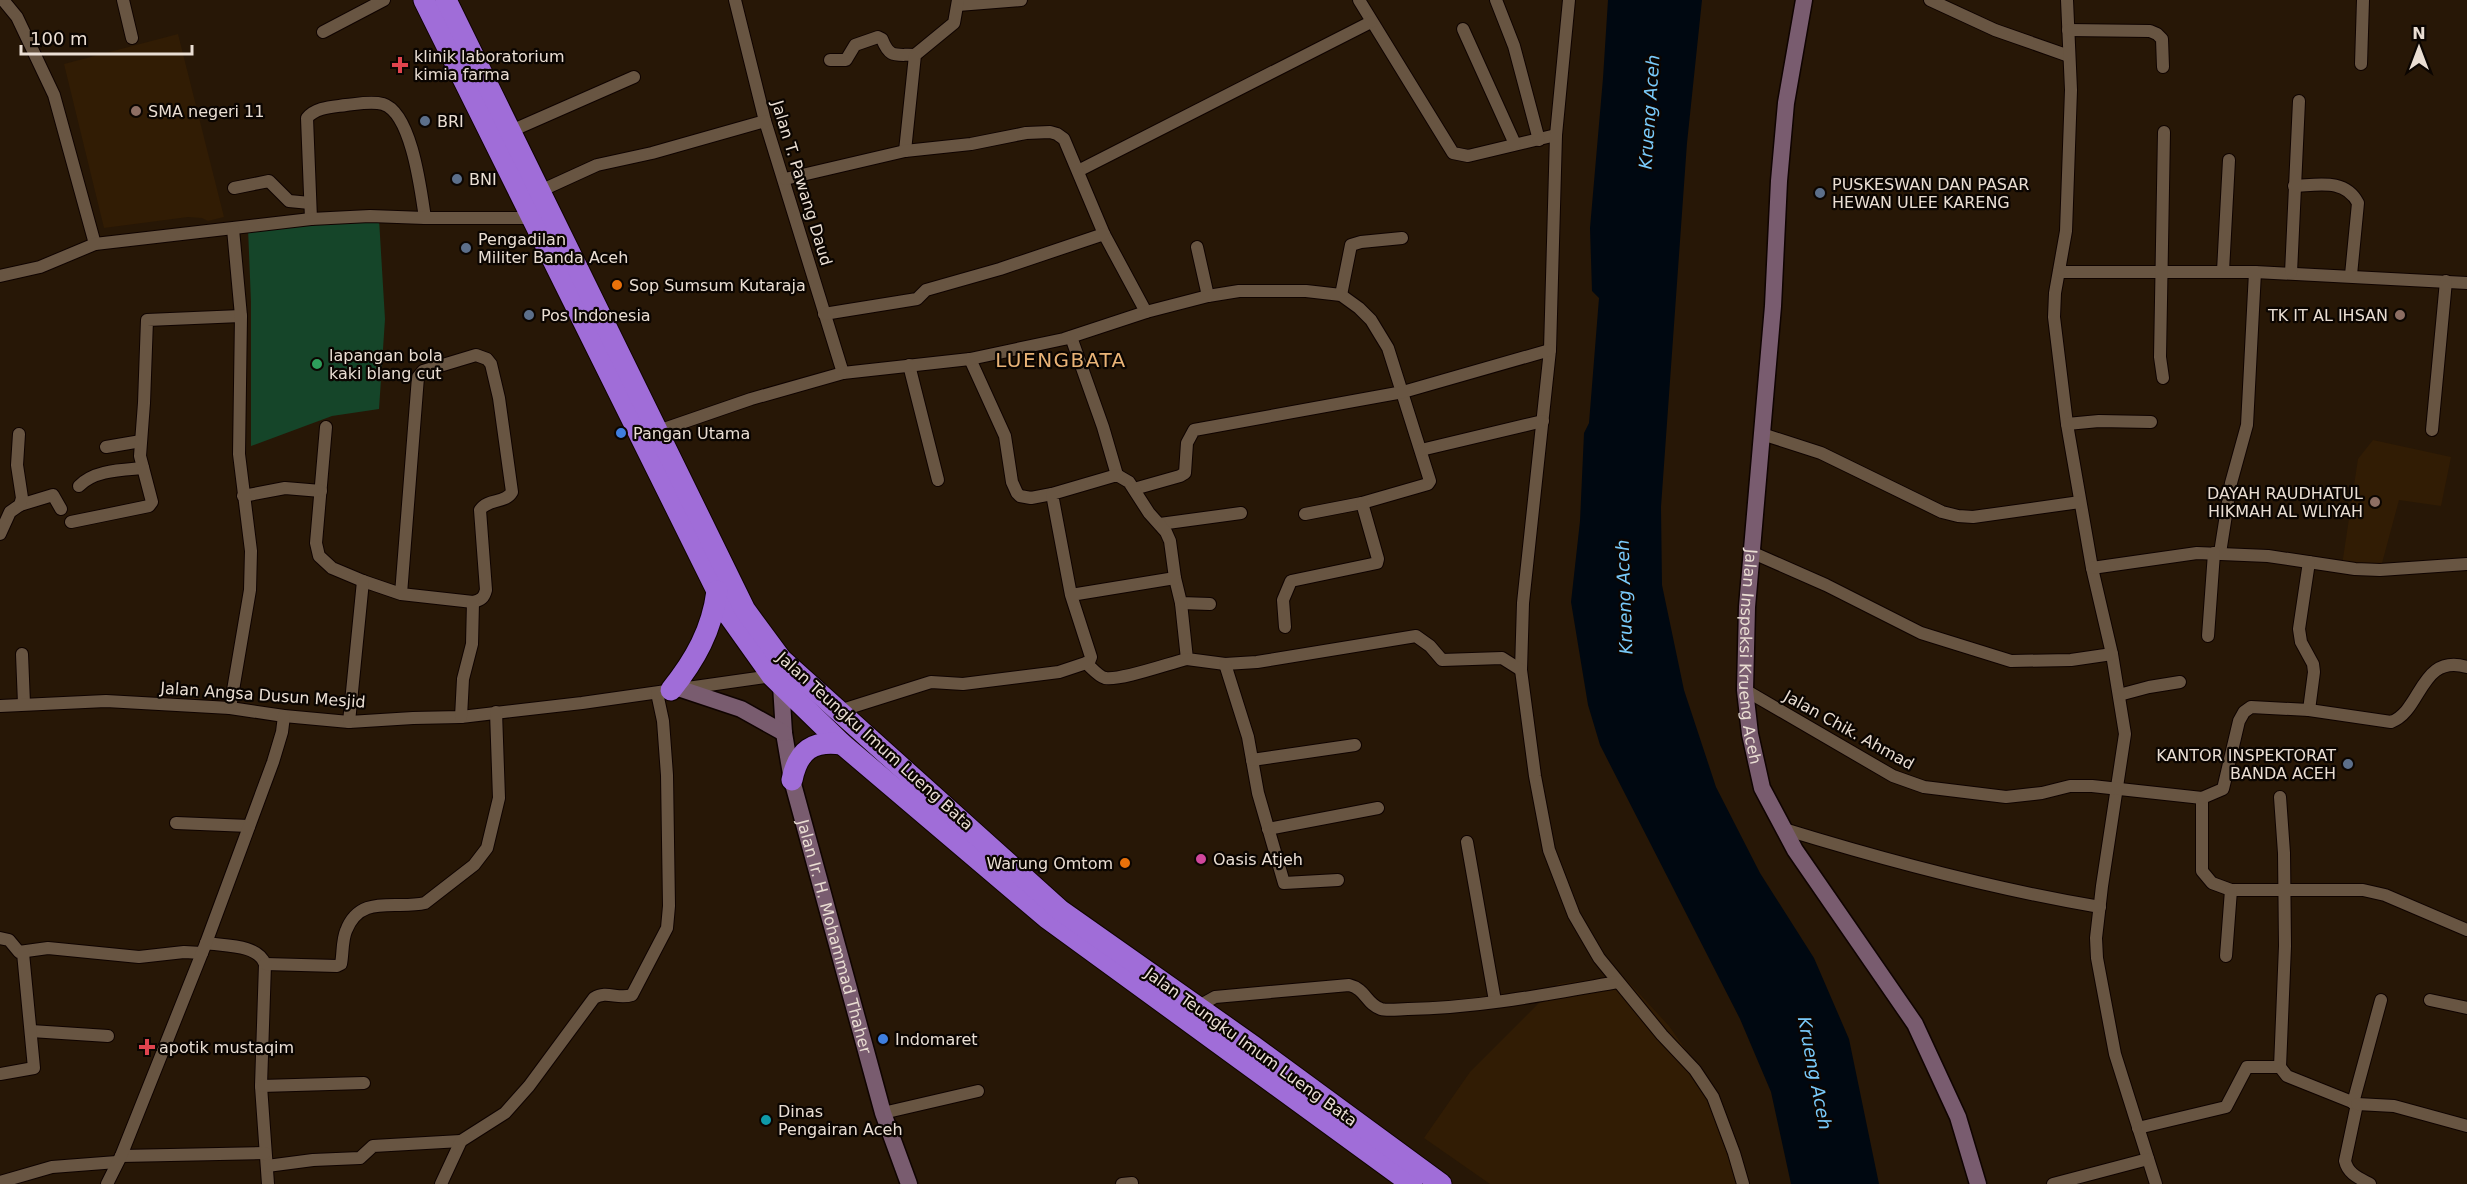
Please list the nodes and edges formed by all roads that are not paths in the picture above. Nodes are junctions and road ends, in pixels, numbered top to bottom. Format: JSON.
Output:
{"nodes":[{"id":1,"x":3,"y":0,"type":"edge"},
{"id":2,"x":123,"y":0,"type":"edge"},
{"id":3,"x":384,"y":0,"type":"edge"},
{"id":4,"x":424,"y":0,"type":"edge"},
{"id":5,"x":446,"y":0,"type":"edge"},
{"id":6,"x":735,"y":0,"type":"edge"},
{"id":7,"x":1021,"y":0,"type":"edge"},
{"id":8,"x":1359,"y":0,"type":"edge"},
{"id":9,"x":1496,"y":0,"type":"edge"},
{"id":10,"x":1569,"y":0,"type":"edge"},
{"id":11,"x":1804,"y":0,"type":"edge"},
{"id":12,"x":1930,"y":0,"type":"edge"},
{"id":13,"x":2067,"y":0,"type":"edge"},
{"id":14,"x":2363,"y":0,"type":"edge"},
{"id":15,"x":958,"y":2,"type":"edge"},
{"id":16,"x":1371,"y":22,"type":"junction"},
{"id":17,"x":1463,"y":29,"type":"dead end"},
{"id":18,"x":2068,"y":30,"type":"junction"},
{"id":19,"x":323,"y":32,"type":"dead end"},
{"id":20,"x":132,"y":38,"type":"dead end"},
{"id":21,"x":915,"y":55,"type":"junction"},
{"id":22,"x":2069,"y":57,"type":"junction"},
{"id":23,"x":830,"y":60,"type":"dead end"},
{"id":24,"x":2361,"y":64,"type":"dead end"},
{"id":25,"x":2163,"y":68,"type":"dead end"},
{"id":26,"x":634,"y":77,"type":"dead end"},
{"id":27,"x":2299,"y":101,"type":"dead end"},
{"id":28,"x":765,"y":121,"type":"junction"},
{"id":29,"x":511,"y":131,"type":"junction"},
{"id":30,"x":2164,"y":132,"type":"dead end"},
{"id":31,"x":1556,"y":135,"type":"junction"},
{"id":32,"x":1539,"y":140,"type":"junction"},
{"id":33,"x":1515,"y":144,"type":"junction"},
{"id":34,"x":905,"y":151,"type":"junction"},
{"id":35,"x":2229,"y":160,"type":"dead end"},
{"id":36,"x":1078,"y":171,"type":"junction"},
{"id":37,"x":784,"y":179,"type":"junction"},
{"id":38,"x":2294,"y":186,"type":"junction"},
{"id":39,"x":234,"y":189,"type":"dead end"},
{"id":40,"x":540,"y":191,"type":"junction"},
{"id":41,"x":310,"y":203,"type":"junction"},
{"id":42,"x":425,"y":218,"type":"junction"},
{"id":43,"x":532,"y":218,"type":"junction"},
{"id":44,"x":311,"y":219,"type":"junction"},
{"id":45,"x":233,"y":229,"type":"junction"},
{"id":46,"x":1104,"y":234,"type":"junction"},
{"id":47,"x":1402,"y":238,"type":"dead end"},
{"id":48,"x":95,"y":244,"type":"junction"},
{"id":49,"x":1197,"y":247,"type":"dead end"},
{"id":50,"x":2059,"y":272,"type":"junction"},
{"id":51,"x":2223,"y":272,"type":"junction"},
{"id":52,"x":2255,"y":272,"type":"junction"},
{"id":53,"x":2163,"y":273,"type":"junction"},
{"id":54,"x":2291,"y":273,"type":"junction"},
{"id":55,"x":2351,"y":275,"type":"junction"},
{"id":56,"x":0,"y":276,"type":"edge"},
{"id":57,"x":2446,"y":282,"type":"junction"},
{"id":58,"x":2467,"y":283,"type":"edge"},
{"id":59,"x":1341,"y":295,"type":"junction"},
{"id":60,"x":1208,"y":296,"type":"junction"},
{"id":61,"x":1146,"y":312,"type":"junction"},
{"id":62,"x":824,"y":314,"type":"junction"},
{"id":63,"x":241,"y":316,"type":"junction"},
{"id":64,"x":1071,"y":337,"type":"junction"},
{"id":65,"x":1550,"y":350,"type":"junction"},
{"id":66,"x":970,"y":359,"type":"junction"},
{"id":67,"x":909,"y":365,"type":"junction"},
{"id":68,"x":843,"y":373,"type":"junction"},
{"id":69,"x":2163,"y":378,"type":"dead end"},
{"id":70,"x":626,"y":385,"type":"junction"},
{"id":71,"x":1403,"y":393,"type":"junction"},
{"id":72,"x":1544,"y":421,"type":"junction"},
{"id":73,"x":2151,"y":422,"type":"dead end"},
{"id":74,"x":2067,"y":424,"type":"junction"},
{"id":75,"x":326,"y":427,"type":"dead end"},
{"id":76,"x":2432,"y":430,"type":"dead end"},
{"id":77,"x":658,"y":431,"type":"junction"},
{"id":78,"x":20,"y":434,"type":"dead end"},
{"id":79,"x":1762,"y":434,"type":"junction"},
{"id":80,"x":141,"y":441,"type":"junction"},
{"id":81,"x":106,"y":447,"type":"dead end"},
{"id":82,"x":1421,"y":450,"type":"junction"},
{"id":83,"x":143,"y":468,"type":"junction"},
{"id":84,"x":1117,"y":475,"type":"junction"},
{"id":85,"x":938,"y":480,"type":"dead end"},
{"id":86,"x":79,"y":486,"type":"dead end"},
{"id":87,"x":1134,"y":489,"type":"junction"},
{"id":88,"x":321,"y":491,"type":"junction"},
{"id":89,"x":1052,"y":494,"type":"junction"},
{"id":90,"x":243,"y":496,"type":"junction"},
{"id":91,"x":2080,"y":502,"type":"junction"},
{"id":92,"x":1362,"y":503,"type":"junction"},
{"id":93,"x":20,"y":505,"type":"junction"},
{"id":94,"x":61,"y":509,"type":"dead end"},
{"id":95,"x":1241,"y":513,"type":"dead end"},
{"id":96,"x":1305,"y":514,"type":"dead end"},
{"id":97,"x":71,"y":522,"type":"dead end"},
{"id":98,"x":1160,"y":524,"type":"junction"},
{"id":99,"x":0,"y":534,"type":"edge"},
{"id":100,"x":1751,"y":552,"type":"junction"},
{"id":101,"x":2217,"y":553,"type":"junction"},
{"id":102,"x":2309,"y":562,"type":"junction"},
{"id":103,"x":2467,"y":564,"type":"edge"},
{"id":104,"x":2092,"y":567,"type":"junction"},
{"id":105,"x":1175,"y":578,"type":"junction"},
{"id":106,"x":363,"y":581,"type":"junction"},
{"id":107,"x":717,"y":591,"type":"junction"},
{"id":108,"x":401,"y":594,"type":"junction"},
{"id":109,"x":1071,"y":595,"type":"junction"},
{"id":110,"x":473,"y":602,"type":"junction"},
{"id":111,"x":1181,"y":603,"type":"junction"},
{"id":112,"x":1210,"y":604,"type":"dead end"},
{"id":113,"x":1285,"y":627,"type":"dead end"},
{"id":114,"x":2208,"y":636,"type":"dead end"},
{"id":115,"x":22,"y":654,"type":"dead end"},
{"id":116,"x":2112,"y":654,"type":"junction"},
{"id":117,"x":1187,"y":659,"type":"junction"},
{"id":118,"x":1086,"y":663,"type":"junction"},
{"id":119,"x":1225,"y":664,"type":"junction"},
{"id":120,"x":2467,"y":667,"type":"edge"},
{"id":121,"x":1521,"y":670,"type":"junction"},
{"id":122,"x":777,"y":680,"type":"junction"},
{"id":123,"x":2180,"y":682,"type":"dead end"},
{"id":124,"x":1745,"y":690,"type":"junction"},
{"id":125,"x":670,"y":691,"type":"junction"},
{"id":126,"x":2119,"y":695,"type":"junction"},
{"id":127,"x":24,"y":704,"type":"junction"},
{"id":128,"x":0,"y":706,"type":"edge"},
{"id":129,"x":230,"y":708,"type":"junction"},
{"id":130,"x":2309,"y":710,"type":"junction"},
{"id":131,"x":839,"y":711,"type":"junction"},
{"id":132,"x":496,"y":712,"type":"junction"},
{"id":133,"x":284,"y":716,"type":"junction"},
{"id":134,"x":461,"y":717,"type":"junction"},
{"id":135,"x":349,"y":722,"type":"junction"},
{"id":136,"x":784,"y":733,"type":"junction"},
{"id":137,"x":842,"y":744,"type":"junction"},
{"id":138,"x":1355,"y":745,"type":"dead end"},
{"id":139,"x":1252,"y":760,"type":"junction"},
{"id":140,"x":792,"y":780,"type":"junction"},
{"id":141,"x":2118,"y":788,"type":"junction"},
{"id":142,"x":2280,"y":796,"type":"dead end"},
{"id":143,"x":2202,"y":798,"type":"junction"},
{"id":144,"x":1378,"y":808,"type":"dead end"},
{"id":145,"x":176,"y":823,"type":"dead end"},
{"id":146,"x":249,"y":826,"type":"junction"},
{"id":147,"x":1268,"y":829,"type":"junction"},
{"id":148,"x":1784,"y":829,"type":"junction"},
{"id":149,"x":1467,"y":842,"type":"dead end"},
{"id":150,"x":1338,"y":880,"type":"dead end"},
{"id":151,"x":1021,"y":885,"type":"junction"},
{"id":152,"x":2231,"y":890,"type":"junction"},
{"id":153,"x":2284,"y":890,"type":"junction"},
{"id":154,"x":2100,"y":907,"type":"junction"},
{"id":155,"x":2467,"y":930,"type":"edge"},
{"id":156,"x":0,"y":938,"type":"edge"},
{"id":157,"x":204,"y":948,"type":"junction"},
{"id":158,"x":23,"y":953,"type":"junction"},
{"id":159,"x":2226,"y":956,"type":"dead end"},
{"id":160,"x":265,"y":964,"type":"junction"},
{"id":161,"x":1618,"y":982,"type":"junction"},
{"id":162,"x":2381,"y":1000,"type":"dead end"},
{"id":163,"x":2430,"y":1000,"type":"dead end"},
{"id":164,"x":1495,"y":1001,"type":"junction"},
{"id":165,"x":1197,"y":1007,"type":"junction"},
{"id":166,"x":2467,"y":1008,"type":"edge"},
{"id":167,"x":31,"y":1031,"type":"junction"},
{"id":168,"x":108,"y":1036,"type":"dead end"},
{"id":169,"x":2280,"y":1067,"type":"junction"},
{"id":170,"x":0,"y":1074,"type":"edge"},
{"id":171,"x":364,"y":1083,"type":"dead end"},
{"id":172,"x":261,"y":1086,"type":"junction"},
{"id":173,"x":978,"y":1091,"type":"dead end"},
{"id":174,"x":2355,"y":1103,"type":"junction"},
{"id":175,"x":883,"y":1113,"type":"junction"},
{"id":176,"x":2467,"y":1126,"type":"edge"},
{"id":177,"x":2138,"y":1128,"type":"junction"},
{"id":178,"x":461,"y":1141,"type":"junction"},
{"id":179,"x":265,"y":1153,"type":"junction"},
{"id":180,"x":119,"y":1159,"type":"junction"},
{"id":181,"x":2148,"y":1159,"type":"junction"},
{"id":182,"x":267,"y":1166,"type":"junction"},
{"id":183,"x":0,"y":1182,"type":"edge"},
{"id":184,"x":107,"y":1184,"type":"edge"},
{"id":185,"x":268,"y":1184,"type":"edge"},
{"id":186,"x":441,"y":1184,"type":"edge"},
{"id":187,"x":909,"y":1184,"type":"edge"},
{"id":188,"x":1412,"y":1184,"type":"edge"},
{"id":189,"x":1441,"y":1184,"type":"edge"},
{"id":190,"x":1743,"y":1184,"type":"edge"},
{"id":191,"x":1978,"y":1184,"type":"edge"},
{"id":192,"x":2053,"y":1184,"type":"edge"},
{"id":193,"x":2156,"y":1184,"type":"edge"},
{"id":194,"x":2370,"y":1184,"type":"edge"}],
"edges":[{"from":1,"to":48,"type":"street"},
{"from":2,"to":20,"type":"street"},
{"from":3,"to":19,"type":"street"},
{"from":4,"to":43,"type":"highway","name":"Jalan Teungku Imum Lueng Bata"},
{"from":5,"to":29,"type":"highway","name":"Jalan Teungku Imum Lueng Bata"},
{"from":6,"to":28,"type":"street","name":"Jalan T. Pawang Daud"},
{"from":7,"to":15,"type":"street"},
{"from":8,"to":16,"type":"street"},
{"from":9,"to":32,"type":"street"},
{"from":10,"to":31,"type":"street"},
{"from":11,"to":79,"type":"street","name":"Jalan Inspeksi Krueng Aceh"},
{"from":12,"to":22,"type":"street"},
{"from":13,"to":18,"type":"street"},
{"from":14,"to":24,"type":"street"},
{"from":15,"to":21,"type":"street"},
{"from":16,"to":33,"type":"street"},
{"from":16,"to":36,"type":"street"},
{"from":17,"to":33,"type":"street"},
{"from":18,"to":22,"type":"street"},
{"from":18,"to":25,"type":"street"},
{"from":21,"to":23,"type":"street"},
{"from":21,"to":34,"type":"street"},
{"from":22,"to":50,"type":"street"},
{"from":26,"to":29,"type":"street"},
{"from":27,"to":38,"type":"street"},
{"from":28,"to":37,"type":"street","name":"Jalan T. Pawang Daud"},
{"from":28,"to":40,"type":"street"},
{"from":29,"to":40,"type":"highway","name":"Jalan Teungku Imum Lueng Bata"},
{"from":30,"to":53,"type":"street"},
{"from":31,"to":32,"type":"street"},
{"from":31,"to":65,"type":"street"},
{"from":32,"to":33,"type":"street"},
{"from":34,"to":36,"type":"street"},
{"from":34,"to":37,"type":"street"},
{"from":35,"to":51,"type":"street"},
{"from":36,"to":46,"type":"street"},
{"from":37,"to":62,"type":"street","name":"Jalan T. Pawang Daud"},
{"from":38,"to":54,"type":"street"},
{"from":38,"to":55,"type":"street"},
{"from":39,"to":41,"type":"street"},
{"from":40,"to":70,"type":"highway","name":"Jalan Teungku Imum Lueng Bata"},
{"from":41,"to":42,"type":"street"},
{"from":41,"to":44,"type":"street"},
{"from":42,"to":43,"type":"street"},
{"from":42,"to":44,"type":"street"},
{"from":43,"to":70,"type":"highway","name":"Jalan Teungku Imum Lueng Bata"},
{"from":44,"to":45,"type":"street"},
{"from":45,"to":48,"type":"street"},
{"from":45,"to":63,"type":"street"},
{"from":46,"to":61,"type":"street"},
{"from":46,"to":62,"type":"street"},
{"from":47,"to":59,"type":"street"},
{"from":48,"to":56,"type":"street"},
{"from":49,"to":60,"type":"street"},
{"from":50,"to":53,"type":"street"},
{"from":50,"to":74,"type":"street"},
{"from":51,"to":52,"type":"street"},
{"from":51,"to":53,"type":"street"},
{"from":52,"to":54,"type":"street"},
{"from":52,"to":101,"type":"street"},
{"from":53,"to":69,"type":"street"},
{"from":54,"to":55,"type":"street"},
{"from":55,"to":57,"type":"street"},
{"from":57,"to":58,"type":"street"},
{"from":57,"to":76,"type":"street"},
{"from":59,"to":60,"type":"street"},
{"from":59,"to":71,"type":"street"},
{"from":60,"to":61,"type":"street"},
{"from":61,"to":64,"type":"street"},
{"from":62,"to":68,"type":"street","name":"Jalan T. Pawang Daud"},
{"from":63,"to":80,"type":"street"},
{"from":63,"to":90,"type":"street"},
{"from":64,"to":66,"type":"street"},
{"from":64,"to":84,"type":"street"},
{"from":65,"to":71,"type":"street"},
{"from":65,"to":72,"type":"street"},
{"from":66,"to":67,"type":"street"},
{"from":66,"to":89,"type":"street"},
{"from":67,"to":68,"type":"street"},
{"from":67,"to":85,"type":"street"},
{"from":68,"to":77,"type":"street"},
{"from":70,"to":77,"type":"highway","name":"Jalan Teungku Imum Lueng Bata"},
{"from":70,"to":107,"type":"highway","name":"Jalan Teungku Imum Lueng Bata"},
{"from":71,"to":82,"type":"street"},
{"from":71,"to":87,"type":"street"},
{"from":72,"to":82,"type":"street"},
{"from":72,"to":121,"type":"street"},
{"from":73,"to":74,"type":"street"},
{"from":74,"to":91,"type":"street"},
{"from":75,"to":88,"type":"street"},
{"from":77,"to":131,"type":"highway","name":"Jalan Teungku Imum Lueng Bata"},
{"from":78,"to":93,"type":"street"},
{"from":79,"to":91,"type":"street"},
{"from":79,"to":100,"type":"street","name":"Jalan Inspeksi Krueng Aceh"},
{"from":80,"to":81,"type":"street"},
{"from":80,"to":83,"type":"street"},
{"from":82,"to":92,"type":"street"},
{"from":83,"to":86,"type":"street"},
{"from":83,"to":97,"type":"street"},
{"from":84,"to":87,"type":"street"},
{"from":84,"to":89,"type":"street"},
{"from":87,"to":98,"type":"street"},
{"from":88,"to":90,"type":"street"},
{"from":88,"to":106,"type":"street"},
{"from":89,"to":109,"type":"street"},
{"from":90,"to":129,"type":"street"},
{"from":91,"to":104,"type":"street"},
{"from":92,"to":96,"type":"street"},
{"from":92,"to":113,"type":"street"},
{"from":93,"to":94,"type":"street"},
{"from":93,"to":99,"type":"street"},
{"from":95,"to":98,"type":"street"},
{"from":98,"to":105,"type":"street"},
{"from":100,"to":116,"type":"street"},
{"from":100,"to":124,"type":"street","name":"Jalan Inspeksi Krueng Aceh"},
{"from":101,"to":102,"type":"street"},
{"from":101,"to":104,"type":"street"},
{"from":101,"to":114,"type":"street"},
{"from":102,"to":103,"type":"street"},
{"from":102,"to":130,"type":"street"},
{"from":104,"to":116,"type":"street"},
{"from":105,"to":109,"type":"street"},
{"from":105,"to":111,"type":"street"},
{"from":106,"to":108,"type":"street"},
{"from":106,"to":135,"type":"street"},
{"from":107,"to":122,"type":"highway","name":"Jalan Teungku Imum Lueng Bata"},
{"from":107,"to":125,"type":"highway"},
{"from":108,"to":110,"type":"street"},
{"from":108,"to":110,"type":"street"},
{"from":109,"to":118,"type":"street"},
{"from":110,"to":134,"type":"street"},
{"from":111,"to":112,"type":"street"},
{"from":111,"to":117,"type":"street"},
{"from":115,"to":127,"type":"street"},
{"from":116,"to":126,"type":"street"},
{"from":117,"to":118,"type":"street"},
{"from":117,"to":119,"type":"street"},
{"from":118,"to":131,"type":"street"},
{"from":119,"to":121,"type":"street"},
{"from":119,"to":139,"type":"street"},
{"from":120,"to":130,"type":"street"},
{"from":121,"to":161,"type":"street"},
{"from":122,"to":125,"type":"street","name":"Jalan Angsa Dusun Mesjid"},
{"from":122,"to":136,"type":"street","name":"Jalan Ir. H. Mohammad Thaher"},
{"from":122,"to":137,"type":"highway","name":"Jalan Teungku Imum Lueng Bata"},
{"from":123,"to":126,"type":"street"},
{"from":124,"to":141,"type":"street","name":"Jalan Chik. Ahmad"},
{"from":124,"to":148,"type":"street","name":"Jalan Inspeksi Krueng Aceh"},
{"from":125,"to":132,"type":"street","name":"Jalan Angsa Dusun Mesjid"},
{"from":125,"to":136,"type":"street"},
{"from":125,"to":178,"type":"street"},
{"from":126,"to":141,"type":"street"},
{"from":127,"to":128,"type":"street","name":"Jalan Angsa Dusun Mesjid"},
{"from":127,"to":129,"type":"street","name":"Jalan Angsa Dusun Mesjid"},
{"from":129,"to":133,"type":"street","name":"Jalan Angsa Dusun Mesjid"},
{"from":130,"to":143,"type":"street"},
{"from":131,"to":151,"type":"highway","name":"Jalan Teungku Imum Lueng Bata"},
{"from":132,"to":134,"type":"street","name":"Jalan Angsa Dusun Mesjid"},
{"from":132,"to":160,"type":"street"},
{"from":133,"to":135,"type":"street","name":"Jalan Angsa Dusun Mesjid"},
{"from":133,"to":146,"type":"street"},
{"from":134,"to":135,"type":"street","name":"Jalan Angsa Dusun Mesjid"},
{"from":136,"to":140,"type":"street","name":"Jalan Ir. H. Mohammad Thaher"},
{"from":137,"to":140,"type":"highway"},
{"from":137,"to":151,"type":"highway","name":"Jalan Teungku Imum Lueng Bata"},
{"from":138,"to":139,"type":"street"},
{"from":139,"to":147,"type":"street"},
{"from":140,"to":175,"type":"street","name":"Jalan Ir. H. Mohammad Thaher"},
{"from":141,"to":143,"type":"street","name":"Jalan Chik. Ahmad"},
{"from":141,"to":154,"type":"street"},
{"from":142,"to":153,"type":"street"},
{"from":143,"to":152,"type":"street"},
{"from":144,"to":147,"type":"street"},
{"from":145,"to":146,"type":"street"},
{"from":146,"to":157,"type":"street"},
{"from":147,"to":150,"type":"street"},
{"from":148,"to":154,"type":"street"},
{"from":148,"to":191,"type":"street","name":"Jalan Inspeksi Krueng Aceh"},
{"from":149,"to":164,"type":"street"},
{"from":151,"to":165,"type":"highway","name":"Jalan Teungku Imum Lueng Bata"},
{"from":151,"to":188,"type":"highway","name":"Jalan Teungku Imum Lueng Bata"},
{"from":152,"to":153,"type":"street"},
{"from":152,"to":159,"type":"street"},
{"from":153,"to":155,"type":"street"},
{"from":153,"to":169,"type":"street"},
{"from":154,"to":177,"type":"street"},
{"from":156,"to":158,"type":"street"},
{"from":157,"to":158,"type":"street"},
{"from":157,"to":160,"type":"street"},
{"from":157,"to":180,"type":"street"},
{"from":158,"to":167,"type":"street"},
{"from":160,"to":172,"type":"street"},
{"from":161,"to":164,"type":"street"},
{"from":161,"to":190,"type":"street"},
{"from":162,"to":174,"type":"street"},
{"from":163,"to":166,"type":"street"},
{"from":164,"to":165,"type":"street"},
{"from":165,"to":189,"type":"highway","name":"Jalan Teungku Imum Lueng Bata"},
{"from":167,"to":168,"type":"street"},
{"from":167,"to":170,"type":"street"},
{"from":169,"to":174,"type":"street"},
{"from":169,"to":177,"type":"street"},
{"from":171,"to":172,"type":"street"},
{"from":172,"to":179,"type":"street"},
{"from":173,"to":175,"type":"street"},
{"from":174,"to":176,"type":"street"},
{"from":174,"to":194,"type":"street"},
{"from":175,"to":187,"type":"street","name":"Jalan Ir. H. Mohammad Thaher"},
{"from":177,"to":181,"type":"street"},
{"from":178,"to":182,"type":"street"},
{"from":178,"to":186,"type":"street"},
{"from":179,"to":180,"type":"street"},
{"from":179,"to":182,"type":"street"},
{"from":180,"to":183,"type":"street"},
{"from":180,"to":184,"type":"street"},
{"from":181,"to":192,"type":"street"},
{"from":181,"to":193,"type":"street"},
{"from":182,"to":185,"type":"street"}]}
